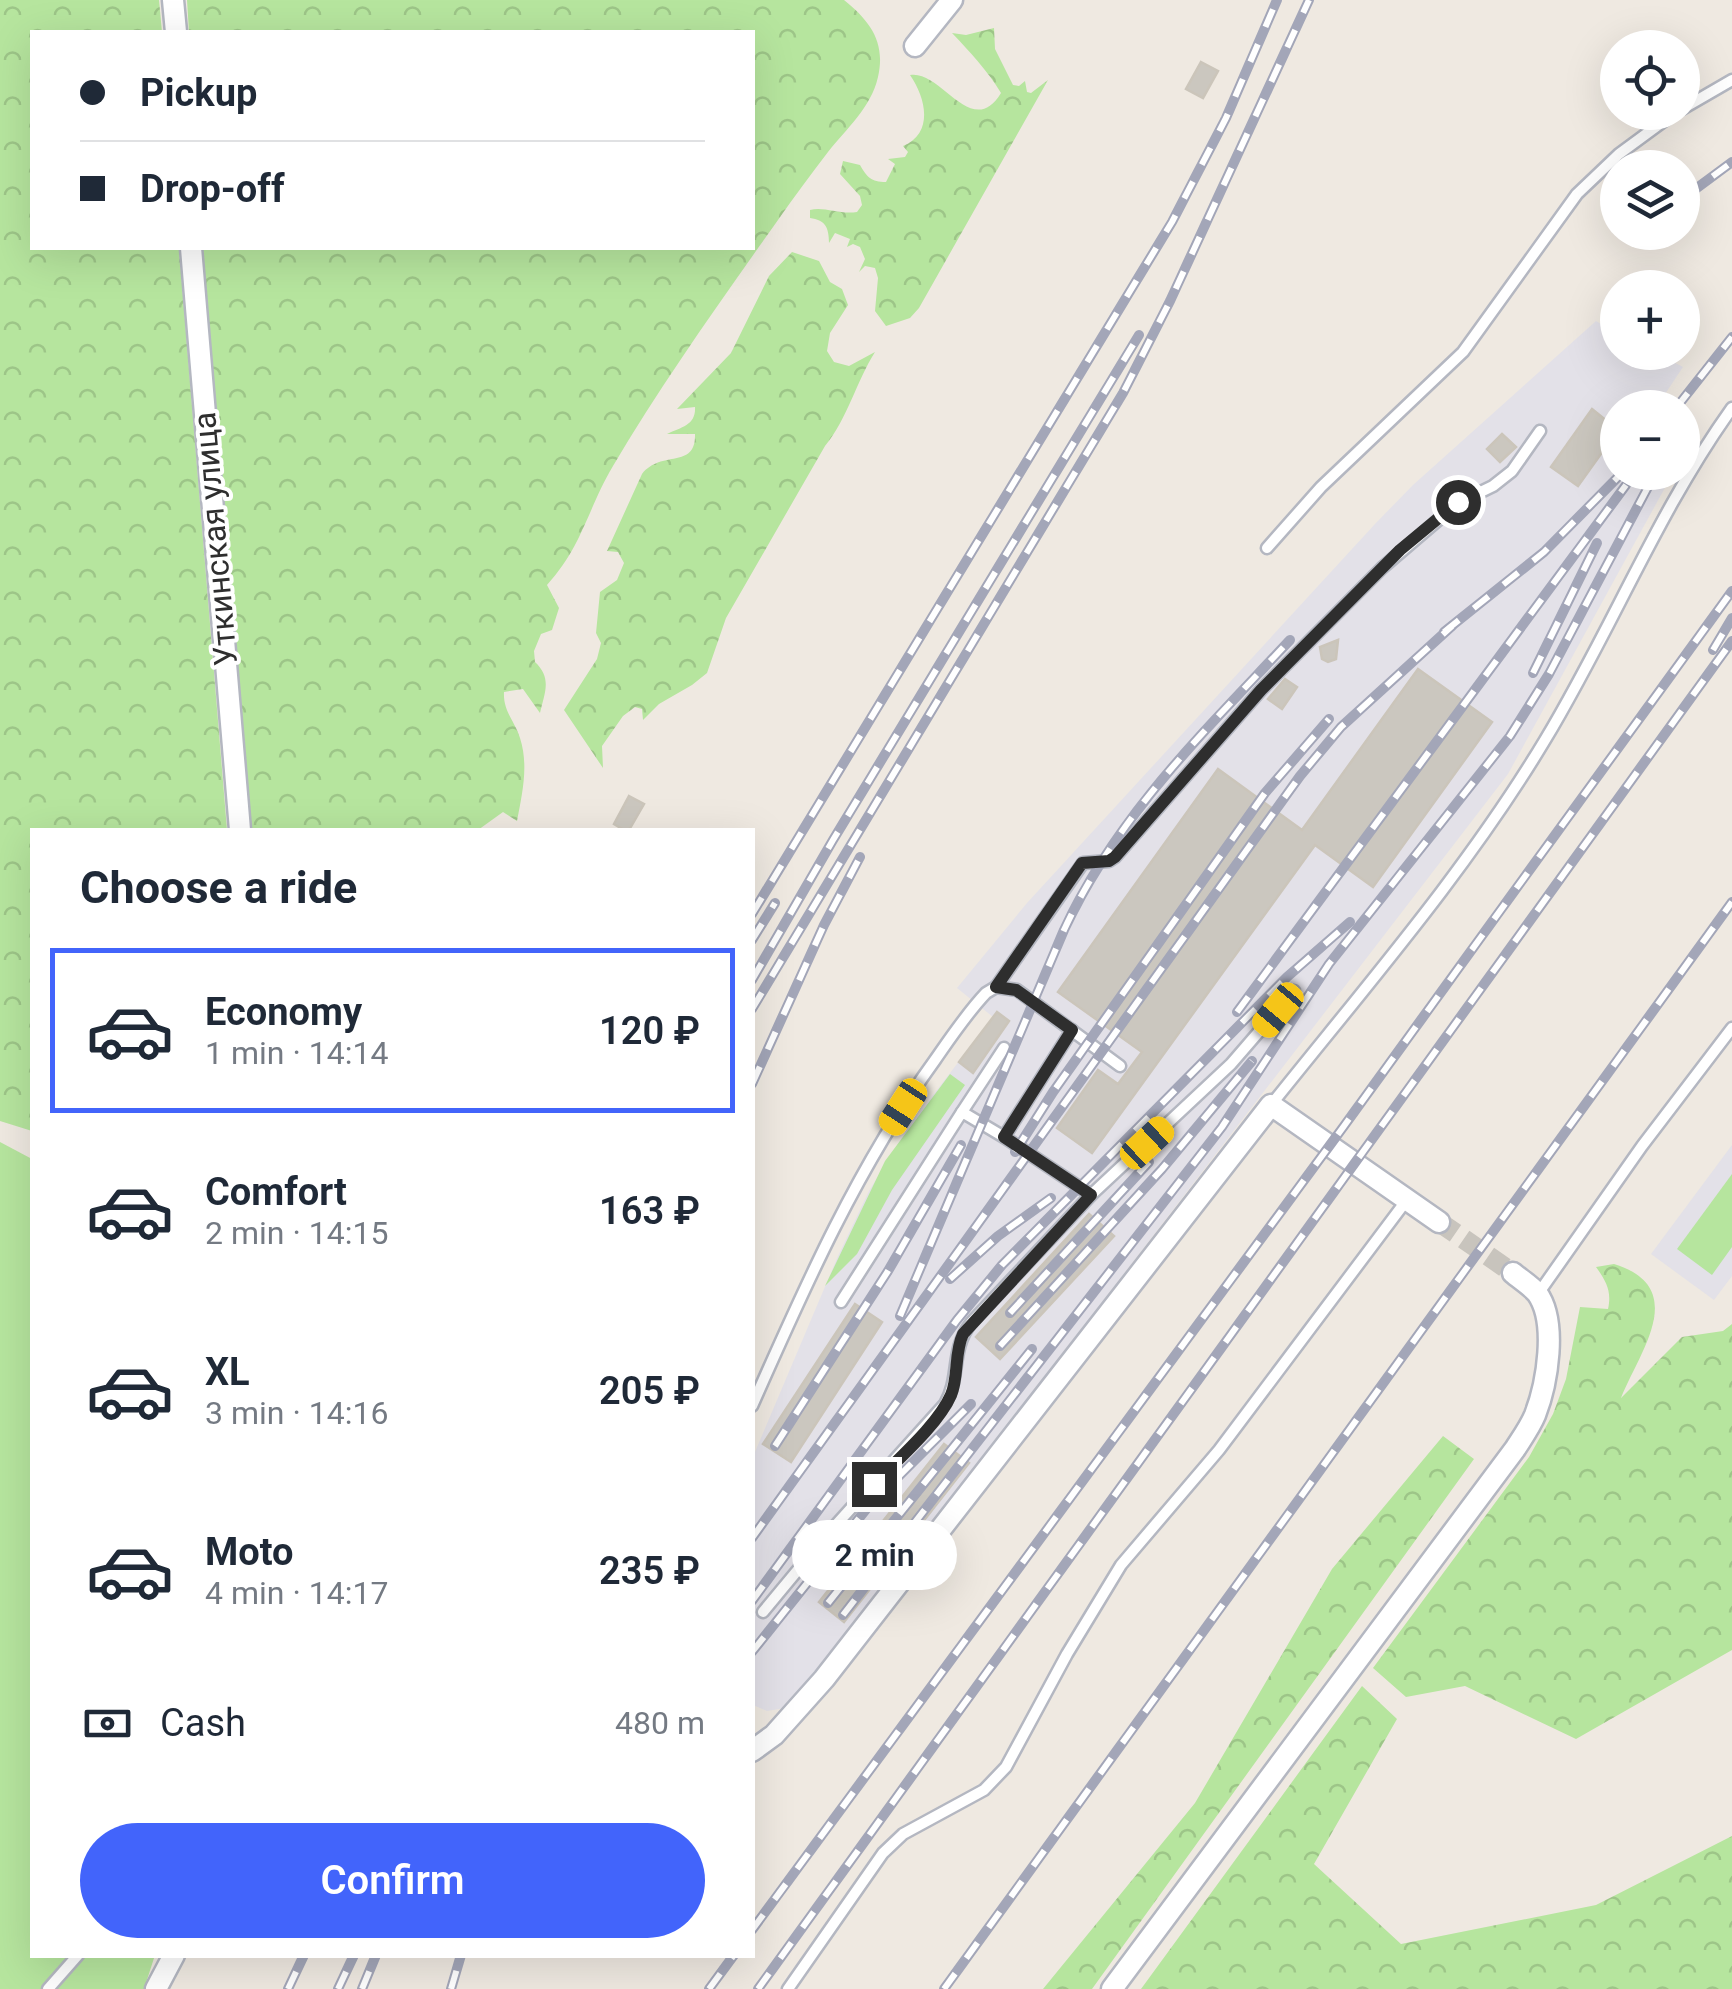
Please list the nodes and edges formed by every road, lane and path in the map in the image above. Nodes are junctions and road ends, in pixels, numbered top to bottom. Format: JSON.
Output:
{"nodes":[{"id":1,"x":173,"y":0,"type":"edge"},
{"id":2,"x":952,"y":0,"type":"edge"},
{"id":3,"x":176,"y":30,"type":"edge"},
{"id":4,"x":915,"y":46,"type":"dead end"},
{"id":5,"x":1732,"y":80,"type":"edge"},
{"id":6,"x":1700,"y":99,"type":"edge"},
{"id":7,"x":1653,"y":130,"type":"edge"},
{"id":8,"x":191,"y":250,"type":"edge"},
{"id":9,"x":1732,"y":408,"type":"edge"},
{"id":10,"x":1540,"y":432,"type":"dead end"},
{"id":11,"x":1268,"y":548,"type":"dead end"},
{"id":12,"x":240,"y":828,"type":"edge"},
{"id":13,"x":996,"y":987,"type":"junction"},
{"id":14,"x":1294,"y":991,"type":"dead end"},
{"id":15,"x":1732,"y":1028,"type":"edge"},
{"id":16,"x":1072,"y":1030,"type":"junction"},
{"id":17,"x":1004,"y":1048,"type":"dead end"},
{"id":18,"x":1120,"y":1066,"type":"dead end"},
{"id":19,"x":1271,"y":1105,"type":"junction"},
{"id":20,"x":962,"y":1112,"type":"junction"},
{"id":21,"x":1004,"y":1137,"type":"junction"},
{"id":22,"x":1091,"y":1195,"type":"junction"},
{"id":23,"x":1406,"y":1201,"type":"junction"},
{"id":24,"x":1439,"y":1222,"type":"tunnel mouth"},
{"id":25,"x":1513,"y":1273,"type":"tunnel mouth"},
{"id":26,"x":1538,"y":1294,"type":"junction"},
{"id":27,"x":841,"y":1302,"type":"dead end"},
{"id":28,"x":755,"y":1399,"type":"edge"},
{"id":29,"x":763,"y":1612,"type":"dead end"},
{"id":30,"x":755,"y":1749,"type":"edge"},
{"id":31,"x":75,"y":1958,"type":"edge"},
{"id":32,"x":172,"y":1958,"type":"edge"},
{"id":33,"x":48,"y":1989,"type":"edge"},
{"id":34,"x":156,"y":1989,"type":"edge"},
{"id":35,"x":788,"y":1989,"type":"edge"},
{"id":36,"x":1112,"y":1989,"type":"edge"}],
"edges":[{"from":1,"to":3,"type":"street"},
{"from":2,"to":4,"type":"street"},
{"from":5,"to":6,"type":"lane"},
{"from":7,"to":11,"type":"lane"},
{"from":8,"to":12,"type":"street","name":"Уткинская улица"},
{"from":9,"to":19,"type":"lane"},
{"from":10,"to":13,"type":"lane"},
{"from":13,"to":16,"type":"lane"},
{"from":13,"to":28,"type":"lane"},
{"from":14,"to":22,"type":"lane"},
{"from":15,"to":26,"type":"lane"},
{"from":16,"to":18,"type":"lane"},
{"from":16,"to":21,"type":"lane"},
{"from":17,"to":20,"type":"lane"},
{"from":19,"to":23,"type":"street"},
{"from":19,"to":30,"type":"street"},
{"from":20,"to":21,"type":"lane"},
{"from":20,"to":27,"type":"lane"},
{"from":21,"to":22,"type":"lane"},
{"from":22,"to":29,"type":"lane"},
{"from":23,"to":24,"type":"street"},
{"from":23,"to":35,"type":"lane"},
{"from":25,"to":26,"type":"street"},
{"from":26,"to":36,"type":"street"},
{"from":31,"to":33,"type":"lane"},
{"from":32,"to":34,"type":"street"}]}
